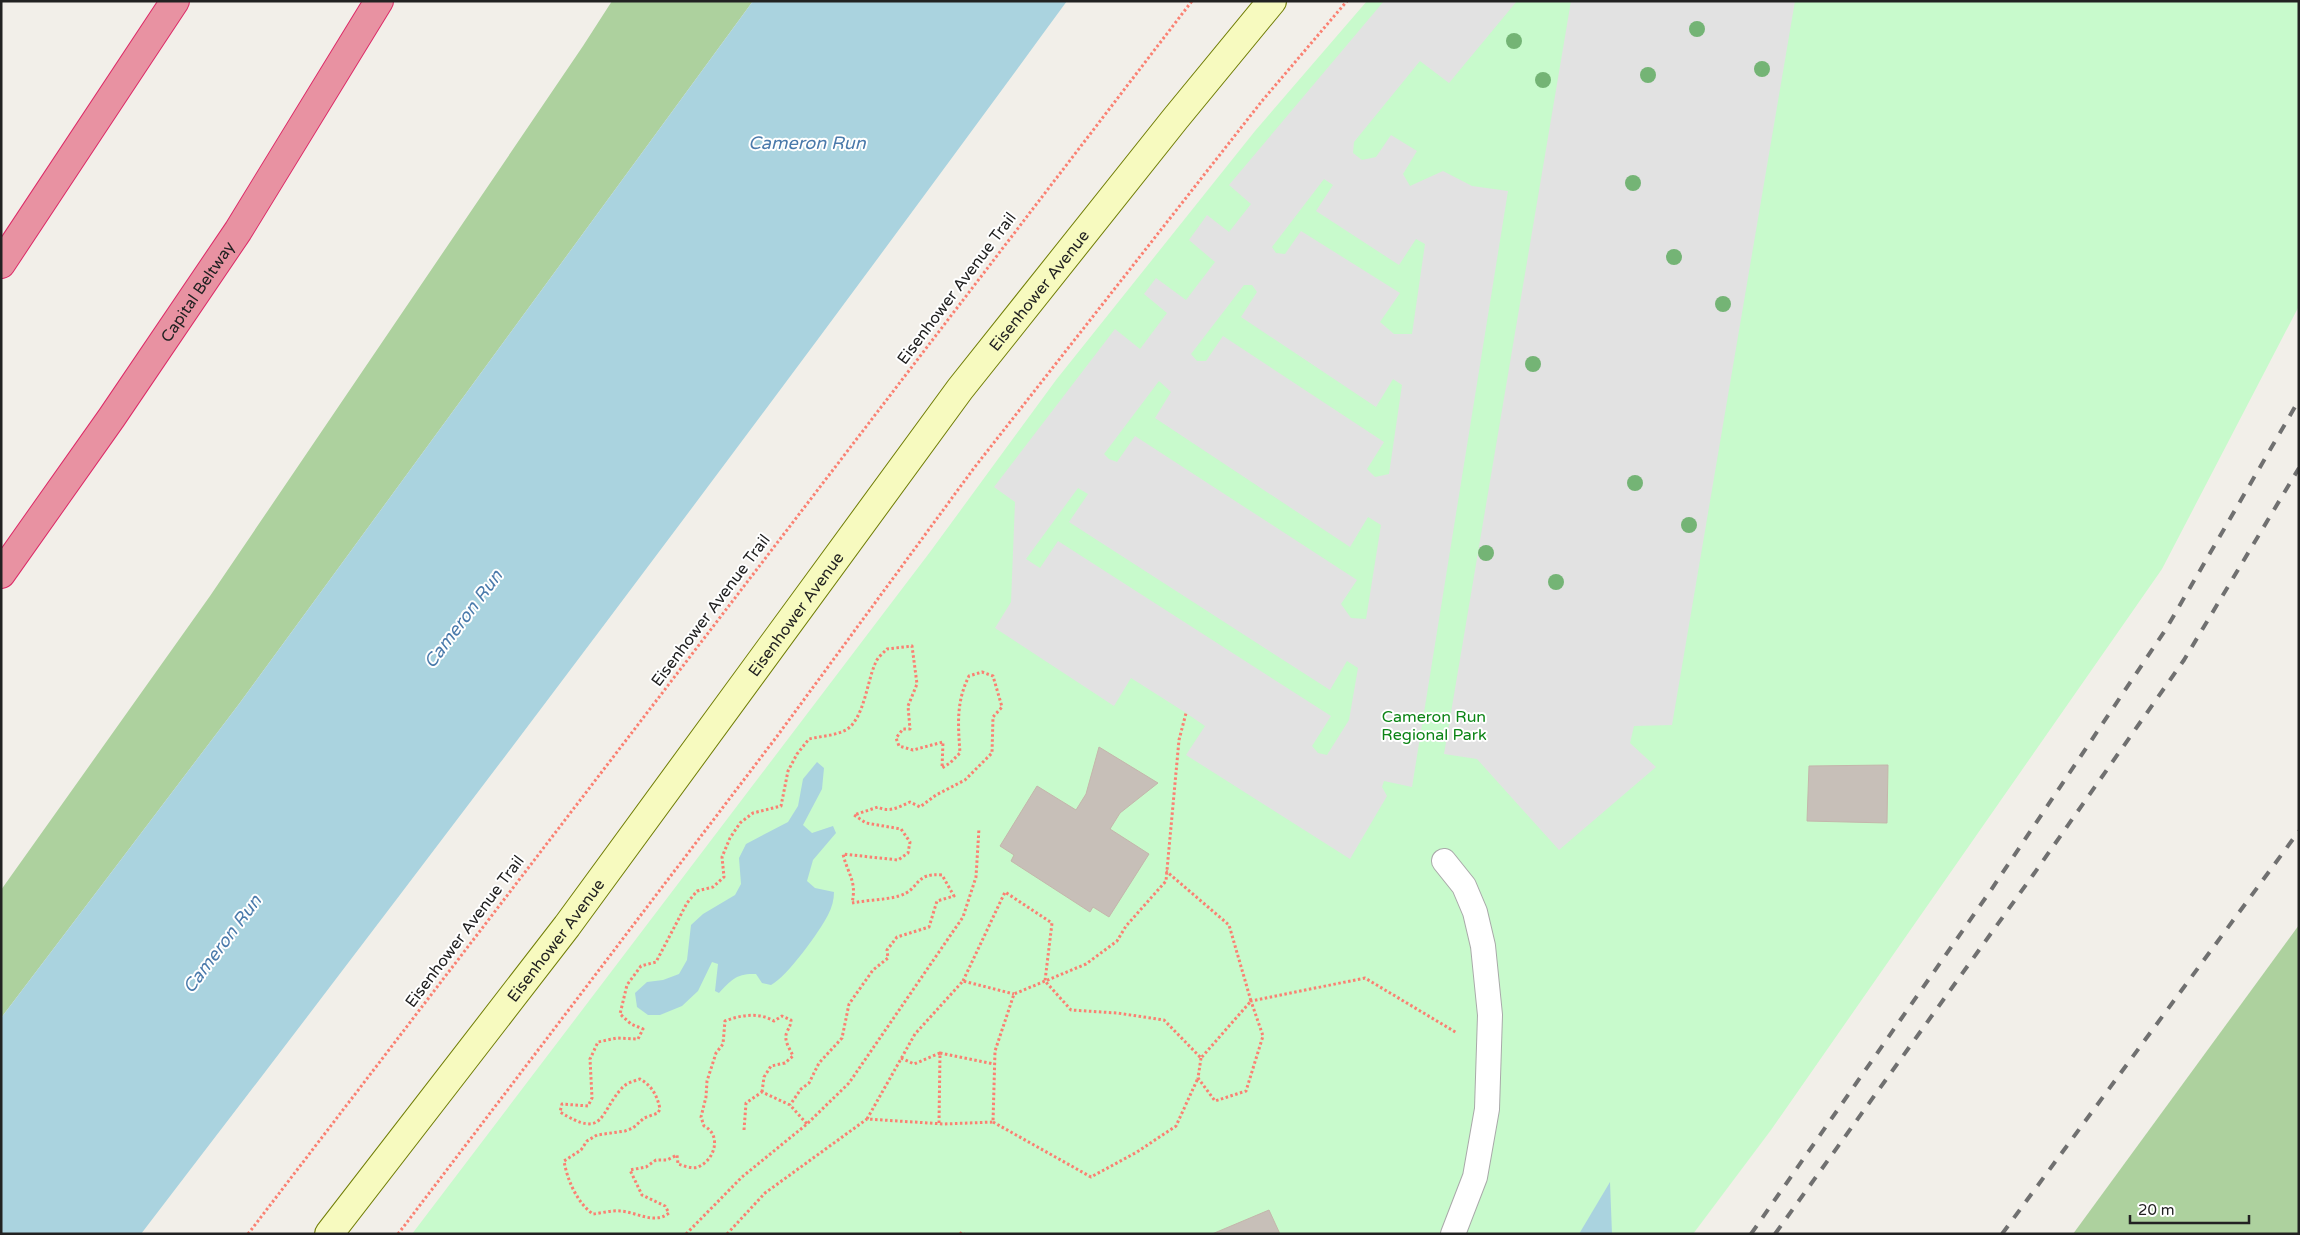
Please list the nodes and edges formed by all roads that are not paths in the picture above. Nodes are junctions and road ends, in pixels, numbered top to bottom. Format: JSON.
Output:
{"nodes":[{"id":1,"x":176,"y":1,"type":"edge"},
{"id":2,"x":379,"y":1,"type":"edge"},
{"id":3,"x":1272,"y":1,"type":"edge"},
{"id":4,"x":1,"y":264,"type":"edge"},
{"id":5,"x":1,"y":574,"type":"edge"},
{"id":6,"x":1444,"y":861,"type":"dead end"},
{"id":7,"x":329,"y":1234,"type":"edge"},
{"id":8,"x":1453,"y":1234,"type":"edge"}],
"edges":[{"from":1,"to":4,"type":"highway"},
{"from":2,"to":5,"type":"highway","name":"Capital Beltway"},
{"from":3,"to":7,"type":"main road","name":"Eisenhower Avenue"},
{"from":6,"to":8,"type":"lane"}]}
